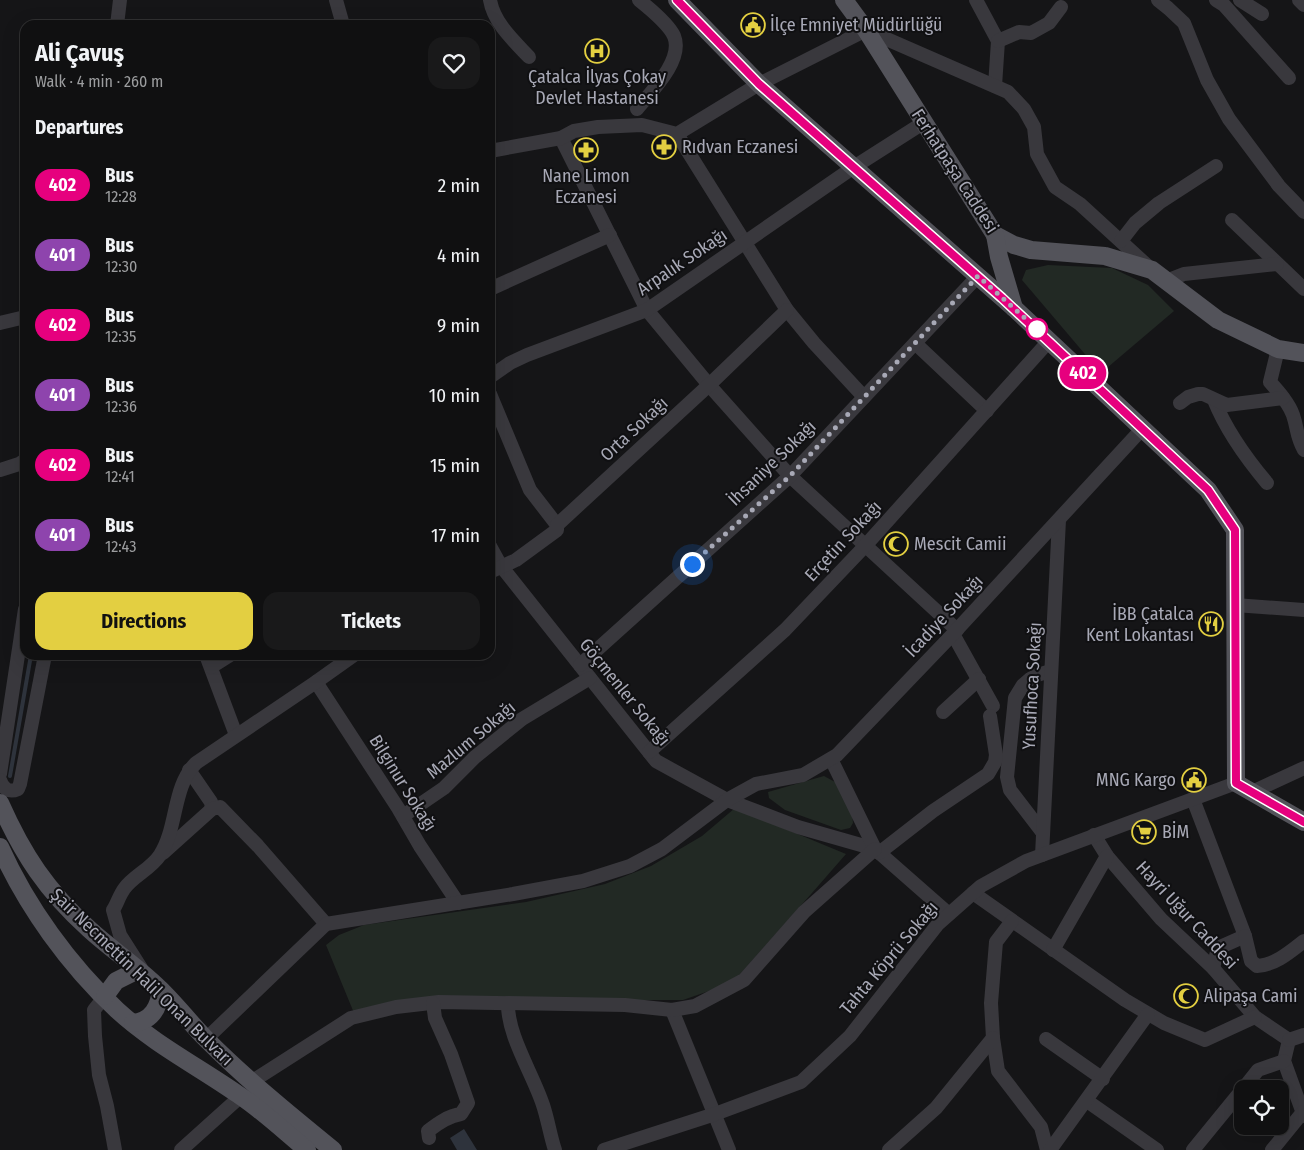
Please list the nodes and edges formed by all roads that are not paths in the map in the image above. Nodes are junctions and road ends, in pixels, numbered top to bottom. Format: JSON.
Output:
{"nodes":[{"id":1,"x":120,"y":0,"type":"edge"},
{"id":2,"x":336,"y":0,"type":"edge"},
{"id":3,"x":490,"y":0,"type":"edge"},
{"id":4,"x":639,"y":0,"type":"edge"},
{"id":5,"x":677,"y":0,"type":"edge"},
{"id":6,"x":844,"y":0,"type":"edge"},
{"id":7,"x":976,"y":0,"type":"edge"},
{"id":8,"x":1158,"y":0,"type":"edge"},
{"id":9,"x":1216,"y":0,"type":"edge"},
{"id":10,"x":1240,"y":0,"type":"edge"},
{"id":11,"x":1299,"y":0,"type":"edge"},
{"id":12,"x":1304,"y":5,"type":"edge"},
{"id":13,"x":1061,"y":7,"type":"dead end"},
{"id":14,"x":1262,"y":14,"type":"dead end"},
{"id":15,"x":118,"y":20,"type":"edge"},
{"id":16,"x":342,"y":20,"type":"edge"},
{"id":17,"x":866,"y":30,"type":"junction"},
{"id":18,"x":998,"y":41,"type":"junction"},
{"id":19,"x":529,"y":57,"type":"dead end"},
{"id":20,"x":1289,"y":78,"type":"dead end"},
{"id":21,"x":759,"y":84,"type":"junction"},
{"id":22,"x":995,"y":86,"type":"junction"},
{"id":23,"x":637,"y":109,"type":"dead end"},
{"id":24,"x":923,"y":124,"type":"junction"},
{"id":25,"x":677,"y":134,"type":"junction"},
{"id":26,"x":561,"y":138,"type":"junction"},
{"id":27,"x":495,"y":150,"type":"edge"},
{"id":28,"x":1216,"y":166,"type":"dead end"},
{"id":29,"x":854,"y":167,"type":"junction"},
{"id":30,"x":1304,"y":212,"type":"edge"},
{"id":31,"x":1232,"y":220,"type":"dead end"},
{"id":32,"x":610,"y":235,"type":"junction"},
{"id":33,"x":995,"y":235,"type":"junction"},
{"id":34,"x":1121,"y":241,"type":"junction"},
{"id":35,"x":745,"y":243,"type":"junction"},
{"id":36,"x":1277,"y":264,"type":"junction"},
{"id":37,"x":1152,"y":270,"type":"junction"},
{"id":38,"x":978,"y":276,"type":"junction"},
{"id":39,"x":1166,"y":281,"type":"junction"},
{"id":40,"x":495,"y":287,"type":"edge"},
{"id":41,"x":1304,"y":289,"type":"edge"},
{"id":42,"x":1014,"y":308,"type":"junction"},
{"id":43,"x":647,"y":310,"type":"junction"},
{"id":44,"x":788,"y":310,"type":"junction"},
{"id":45,"x":20,"y":318,"type":"edge"},
{"id":46,"x":0,"y":323,"type":"edge"},
{"id":47,"x":1049,"y":341,"type":"junction"},
{"id":48,"x":916,"y":344,"type":"junction"},
{"id":49,"x":1278,"y":349,"type":"junction"},
{"id":50,"x":1304,"y":352,"type":"edge"},
{"id":51,"x":495,"y":374,"type":"edge"},
{"id":52,"x":709,"y":385,"type":"junction"},
{"id":53,"x":864,"y":397,"type":"junction"},
{"id":54,"x":1284,"y":398,"type":"junction"},
{"id":55,"x":1214,"y":400,"type":"junction"},
{"id":56,"x":1180,"y":403,"type":"dead end"},
{"id":57,"x":495,"y":406,"type":"edge"},
{"id":58,"x":987,"y":411,"type":"junction"},
{"id":59,"x":1142,"y":429,"type":"junction"},
{"id":60,"x":1304,"y":450,"type":"edge"},
{"id":61,"x":20,"y":462,"type":"edge"},
{"id":62,"x":0,"y":470,"type":"edge"},
{"id":63,"x":790,"y":476,"type":"junction"},
{"id":64,"x":1267,"y":483,"type":"dead end"},
{"id":65,"x":1059,"y":520,"type":"junction"},
{"id":66,"x":557,"y":525,"type":"junction"},
{"id":67,"x":865,"y":546,"type":"junction"},
{"id":68,"x":496,"y":569,"type":"edge"},
{"id":69,"x":1235,"y":605,"type":"junction"},
{"id":70,"x":1304,"y":610,"type":"edge"},
{"id":71,"x":955,"y":632,"type":"junction"},
{"id":72,"x":20,"y":642,"type":"edge"},
{"id":73,"x":44,"y":660,"type":"edge"},
{"id":74,"x":344,"y":660,"type":"edge"},
{"id":75,"x":208,"y":661,"type":"edge"},
{"id":76,"x":580,"y":665,"type":"junction"},
{"id":77,"x":1051,"y":671,"type":"junction"},
{"id":78,"x":590,"y":678,"type":"junction"},
{"id":79,"x":979,"y":680,"type":"junction"},
{"id":80,"x":316,"y":682,"type":"junction"},
{"id":81,"x":943,"y":712,"type":"dead end"},
{"id":82,"x":236,"y":735,"type":"junction"},
{"id":83,"x":649,"y":752,"type":"junction"},
{"id":84,"x":830,"y":759,"type":"junction"},
{"id":85,"x":1304,"y":768,"type":"edge"},
{"id":86,"x":189,"y":770,"type":"junction"},
{"id":87,"x":0,"y":774,"type":"edge"},
{"id":88,"x":0,"y":780,"type":"edge"},
{"id":89,"x":1236,"y":783,"type":"junction"},
{"id":90,"x":1252,"y":792,"type":"junction"},
{"id":91,"x":1192,"y":799,"type":"junction"},
{"id":92,"x":727,"y":800,"type":"junction"},
{"id":93,"x":0,"y":803,"type":"edge"},
{"id":94,"x":212,"y":809,"type":"junction"},
{"id":95,"x":403,"y":816,"type":"junction"},
{"id":96,"x":1304,"y":822,"type":"edge"},
{"id":97,"x":1043,"y":833,"type":"junction"},
{"id":98,"x":1094,"y":835,"type":"junction"},
{"id":99,"x":0,"y":847,"type":"edge"},
{"id":100,"x":877,"y":851,"type":"junction"},
{"id":101,"x":1042,"y":855,"type":"junction"},
{"id":102,"x":160,"y":856,"type":"junction"},
{"id":103,"x":1107,"y":856,"type":"junction"},
{"id":104,"x":0,"y":863,"type":"edge"},
{"id":105,"x":21,"y":890,"type":"junction"},
{"id":106,"x":973,"y":893,"type":"junction"},
{"id":107,"x":458,"y":903,"type":"junction"},
{"id":108,"x":949,"y":914,"type":"junction"},
{"id":109,"x":1012,"y":921,"type":"junction"},
{"id":110,"x":326,"y":924,"type":"junction"},
{"id":111,"x":1245,"y":936,"type":"junction"},
{"id":112,"x":1304,"y":941,"type":"edge"},
{"id":113,"x":1053,"y":950,"type":"junction"},
{"id":114,"x":1213,"y":968,"type":"junction"},
{"id":115,"x":142,"y":973,"type":"junction"},
{"id":116,"x":161,"y":990,"type":"junction"},
{"id":117,"x":105,"y":996,"type":"junction"},
{"id":118,"x":433,"y":1003,"type":"junction"},
{"id":119,"x":508,"y":1003,"type":"junction"},
{"id":120,"x":672,"y":1010,"type":"junction"},
{"id":121,"x":1148,"y":1014,"type":"junction"},
{"id":122,"x":1255,"y":1017,"type":"junction"},
{"id":123,"x":133,"y":1023,"type":"junction"},
{"id":124,"x":1304,"y":1035,"type":"edge"},
{"id":125,"x":993,"y":1038,"type":"junction"},
{"id":126,"x":206,"y":1039,"type":"junction"},
{"id":127,"x":1046,"y":1039,"type":"dead end"},
{"id":128,"x":1289,"y":1040,"type":"junction"},
{"id":129,"x":1284,"y":1061,"type":"junction"},
{"id":130,"x":1103,"y":1079,"type":"junction"},
{"id":131,"x":1250,"y":1080,"type":"edge"},
{"id":132,"x":246,"y":1089,"type":"junction"},
{"id":133,"x":1234,"y":1100,"type":"edge"},
{"id":134,"x":1087,"y":1101,"type":"junction"},
{"id":135,"x":715,"y":1114,"type":"junction"},
{"id":136,"x":1303,"y":1114,"type":"edge"},
{"id":137,"x":429,"y":1138,"type":"dead end"},
{"id":138,"x":116,"y":1150,"type":"edge"},
{"id":139,"x":181,"y":1150,"type":"edge"},
{"id":140,"x":307,"y":1150,"type":"edge"},
{"id":141,"x":333,"y":1150,"type":"edge"},
{"id":142,"x":555,"y":1150,"type":"edge"},
{"id":143,"x":604,"y":1150,"type":"edge"},
{"id":144,"x":729,"y":1150,"type":"edge"},
{"id":145,"x":889,"y":1150,"type":"edge"},
{"id":146,"x":1049,"y":1150,"type":"edge"},
{"id":147,"x":1157,"y":1150,"type":"edge"},
{"id":148,"x":1193,"y":1150,"type":"edge"},
{"id":149,"x":1272,"y":1150,"type":"edge"}],
"edges":[{"from":1,"to":15,"type":"street"},
{"from":2,"to":16,"type":"street"},
{"from":3,"to":19,"type":"street"},
{"from":4,"to":23,"type":"street"},
{"from":5,"to":21,"type":"main road"},
{"from":6,"to":17,"type":"main road","name":"Ferhatpaşa Caddesi"},
{"from":7,"to":18,"type":"street"},
{"from":8,"to":30,"type":"street"},
{"from":9,"to":20,"type":"street"},
{"from":10,"to":14,"type":"street"},
{"from":11,"to":12,"type":"street"},
{"from":13,"to":18,"type":"street"},
{"from":17,"to":21,"type":"street"},
{"from":17,"to":22,"type":"street"},
{"from":17,"to":24,"type":"main road","name":"Ferhatpaşa Caddesi"},
{"from":18,"to":22,"type":"street"},
{"from":21,"to":25,"type":"street"},
{"from":21,"to":29,"type":"main road"},
{"from":22,"to":34,"type":"street"},
{"from":24,"to":29,"type":"street","name":"Arpalık Sokağı"},
{"from":24,"to":33,"type":"main road","name":"Ferhatpaşa Caddesi"},
{"from":25,"to":26,"type":"street"},
{"from":25,"to":35,"type":"street"},
{"from":26,"to":27,"type":"street"},
{"from":26,"to":32,"type":"street"},
{"from":28,"to":34,"type":"street"},
{"from":29,"to":35,"type":"street","name":"Arpalık Sokağı"},
{"from":29,"to":38,"type":"main road"},
{"from":31,"to":36,"type":"street"},
{"from":32,"to":40,"type":"street"},
{"from":32,"to":43,"type":"street"},
{"from":33,"to":37,"type":"main road","name":"Ferhatpaşa Caddesi"},
{"from":33,"to":42,"type":"main road"},
{"from":34,"to":37,"type":"street"},
{"from":35,"to":43,"type":"street","name":"Arpalık Sokağı"},
{"from":35,"to":44,"type":"street"},
{"from":36,"to":39,"type":"street"},
{"from":36,"to":41,"type":"street"},
{"from":37,"to":39,"type":"main road","name":"Ferhatpaşa Caddesi"},
{"from":38,"to":42,"type":"main road"},
{"from":38,"to":48,"type":"street","name":"İhsaniye Sokağı"},
{"from":39,"to":49,"type":"main road","name":"Ferhatpaşa Caddesi"},
{"from":42,"to":47,"type":"main road"},
{"from":43,"to":51,"type":"street","name":"Arpalık Sokağı"},
{"from":43,"to":52,"type":"street"},
{"from":44,"to":52,"type":"street","name":"Orta Sokağı"},
{"from":44,"to":53,"type":"street"},
{"from":45,"to":46,"type":"street"},
{"from":47,"to":58,"type":"street","name":"Erçetin Sokağı"},
{"from":47,"to":59,"type":"main road"},
{"from":48,"to":53,"type":"street","name":"İhsaniye Sokağı"},
{"from":48,"to":58,"type":"street"},
{"from":49,"to":50,"type":"main road","name":"Ferhatpaşa Caddesi"},
{"from":49,"to":54,"type":"street"},
{"from":52,"to":63,"type":"street"},
{"from":52,"to":66,"type":"street","name":"Orta Sokağı"},
{"from":53,"to":63,"type":"street","name":"İhsaniye Sokağı"},
{"from":54,"to":55,"type":"street"},
{"from":54,"to":60,"type":"street"},
{"from":55,"to":56,"type":"street"},
{"from":55,"to":64,"type":"street"},
{"from":57,"to":66,"type":"street"},
{"from":58,"to":67,"type":"street","name":"Erçetin Sokağı"},
{"from":59,"to":65,"type":"street","name":"İcadiye Sokağı"},
{"from":59,"to":69,"type":"main road"},
{"from":61,"to":62,"type":"street"},
{"from":63,"to":67,"type":"street"},
{"from":63,"to":76,"type":"street","name":"İhsaniye Sokağı"},
{"from":65,"to":71,"type":"street","name":"İcadiye Sokağı"},
{"from":65,"to":77,"type":"street","name":"Yusufhoca Sokağı"},
{"from":66,"to":68,"type":"street","name":"Orta Sokağı"},
{"from":67,"to":71,"type":"street"},
{"from":67,"to":83,"type":"street","name":"Erçetin Sokağı"},
{"from":68,"to":76,"type":"street","name":"Göçmenler Sokağı"},
{"from":69,"to":70,"type":"street"},
{"from":69,"to":89,"type":"main road"},
{"from":71,"to":79,"type":"street"},
{"from":71,"to":84,"type":"street","name":"İcadiye Sokağı"},
{"from":72,"to":87,"type":"street"},
{"from":73,"to":88,"type":"street"},
{"from":74,"to":80,"type":"street"},
{"from":75,"to":82,"type":"street"},
{"from":76,"to":78,"type":"street","name":"Göçmenler Sokağı"},
{"from":77,"to":97,"type":"street","name":"Yusufhoca Sokağı"},
{"from":77,"to":97,"type":"street"},
{"from":78,"to":83,"type":"street","name":"Göçmenler Sokağı"},
{"from":78,"to":95,"type":"street","name":"Mazlum Sokağı"},
{"from":79,"to":81,"type":"street"},
{"from":79,"to":100,"type":"street"},
{"from":80,"to":82,"type":"street"},
{"from":80,"to":95,"type":"street","name":"Bilginur Sokağı"},
{"from":82,"to":86,"type":"street"},
{"from":83,"to":92,"type":"street","name":"Göçmenler Sokağı"},
{"from":84,"to":92,"type":"street","name":"İcadiye Sokağı"},
{"from":84,"to":100,"type":"street"},
{"from":85,"to":90,"type":"street"},
{"from":86,"to":94,"type":"street"},
{"from":86,"to":102,"type":"street"},
{"from":89,"to":90,"type":"main road"},
{"from":89,"to":91,"type":"street","name":"Tahta Köprü Sokağı"},
{"from":90,"to":96,"type":"main road"},
{"from":91,"to":98,"type":"street","name":"Tahta Köprü Sokağı"},
{"from":91,"to":111,"type":"street"},
{"from":92,"to":100,"type":"street","name":"Göçmenler Sokağı"},
{"from":92,"to":107,"type":"street","name":"İcadiye Sokağı"},
{"from":93,"to":115,"type":"main road","name":"Şair Necmettin Halil Onan Bulvarı"},
{"from":94,"to":102,"type":"street"},
{"from":94,"to":110,"type":"street"},
{"from":95,"to":107,"type":"street","name":"Bilginur Sokağı"},
{"from":97,"to":101,"type":"street","name":"Yusufhoca Sokağı"},
{"from":98,"to":101,"type":"street","name":"Tahta Köprü Sokağı"},
{"from":98,"to":103,"type":"street","name":"Hayri Uğur Caddesi"},
{"from":99,"to":105,"type":"main road","name":"Şair Necmettin Halil Onan Bulvarı"},
{"from":100,"to":108,"type":"street","name":"Göçmenler Sokağı"},
{"from":100,"to":120,"type":"street"},
{"from":101,"to":106,"type":"street","name":"Tahta Köprü Sokağı"},
{"from":102,"to":115,"type":"street"},
{"from":103,"to":113,"type":"street"},
{"from":103,"to":114,"type":"street","name":"Hayri Uğur Caddesi"},
{"from":104,"to":105,"type":"main road"},
{"from":105,"to":117,"type":"main road","name":"Şair Necmettin Halil Onan Bulvarı"},
{"from":106,"to":108,"type":"street","name":"Tahta Köprü Sokağı"},
{"from":106,"to":109,"type":"street"},
{"from":107,"to":110,"type":"street","name":"İcadiye Sokağı"},
{"from":108,"to":135,"type":"street","name":"Tahta Köprü Sokağı"},
{"from":109,"to":113,"type":"street"},
{"from":109,"to":125,"type":"street"},
{"from":110,"to":126,"type":"street"},
{"from":111,"to":112,"type":"street"},
{"from":111,"to":114,"type":"street"},
{"from":113,"to":121,"type":"street"},
{"from":114,"to":122,"type":"street","name":"Hayri Uğur Caddesi"},
{"from":115,"to":116,"type":"main road","name":"Şair Necmettin Halil Onan Bulvarı"},
{"from":115,"to":117,"type":"main road"},
{"from":116,"to":123,"type":"main road"},
{"from":116,"to":126,"type":"main road","name":"Şair Necmettin Halil Onan Bulvarı"},
{"from":117,"to":123,"type":"main road","name":"Şair Necmettin Halil Onan Bulvarı"},
{"from":117,"to":138,"type":"street"},
{"from":118,"to":119,"type":"street"},
{"from":118,"to":132,"type":"street"},
{"from":118,"to":137,"type":"street"},
{"from":119,"to":120,"type":"street"},
{"from":119,"to":142,"type":"street"},
{"from":120,"to":135,"type":"street"},
{"from":121,"to":122,"type":"street"},
{"from":121,"to":130,"type":"street"},
{"from":122,"to":128,"type":"street","name":"Hayri Uğur Caddesi"},
{"from":123,"to":132,"type":"main road","name":"Şair Necmettin Halil Onan Bulvarı"},
{"from":124,"to":128,"type":"street"},
{"from":125,"to":145,"type":"street"},
{"from":125,"to":146,"type":"street"},
{"from":126,"to":132,"type":"main road","name":"Şair Necmettin Halil Onan Bulvarı"},
{"from":127,"to":130,"type":"street"},
{"from":128,"to":129,"type":"street"},
{"from":129,"to":131,"type":"street"},
{"from":129,"to":136,"type":"street"},
{"from":130,"to":134,"type":"street"},
{"from":132,"to":139,"type":"street"},
{"from":132,"to":140,"type":"main road","name":"Şair Necmettin Halil Onan Bulvarı"},
{"from":132,"to":141,"type":"main road","name":"Şair Necmettin Halil Onan Bulvarı"},
{"from":133,"to":148,"type":"street"},
{"from":134,"to":146,"type":"street"},
{"from":134,"to":147,"type":"street"},
{"from":135,"to":143,"type":"street","name":"Tahta Köprü Sokağı"},
{"from":135,"to":144,"type":"street"},
{"from":136,"to":149,"type":"street"}]}
